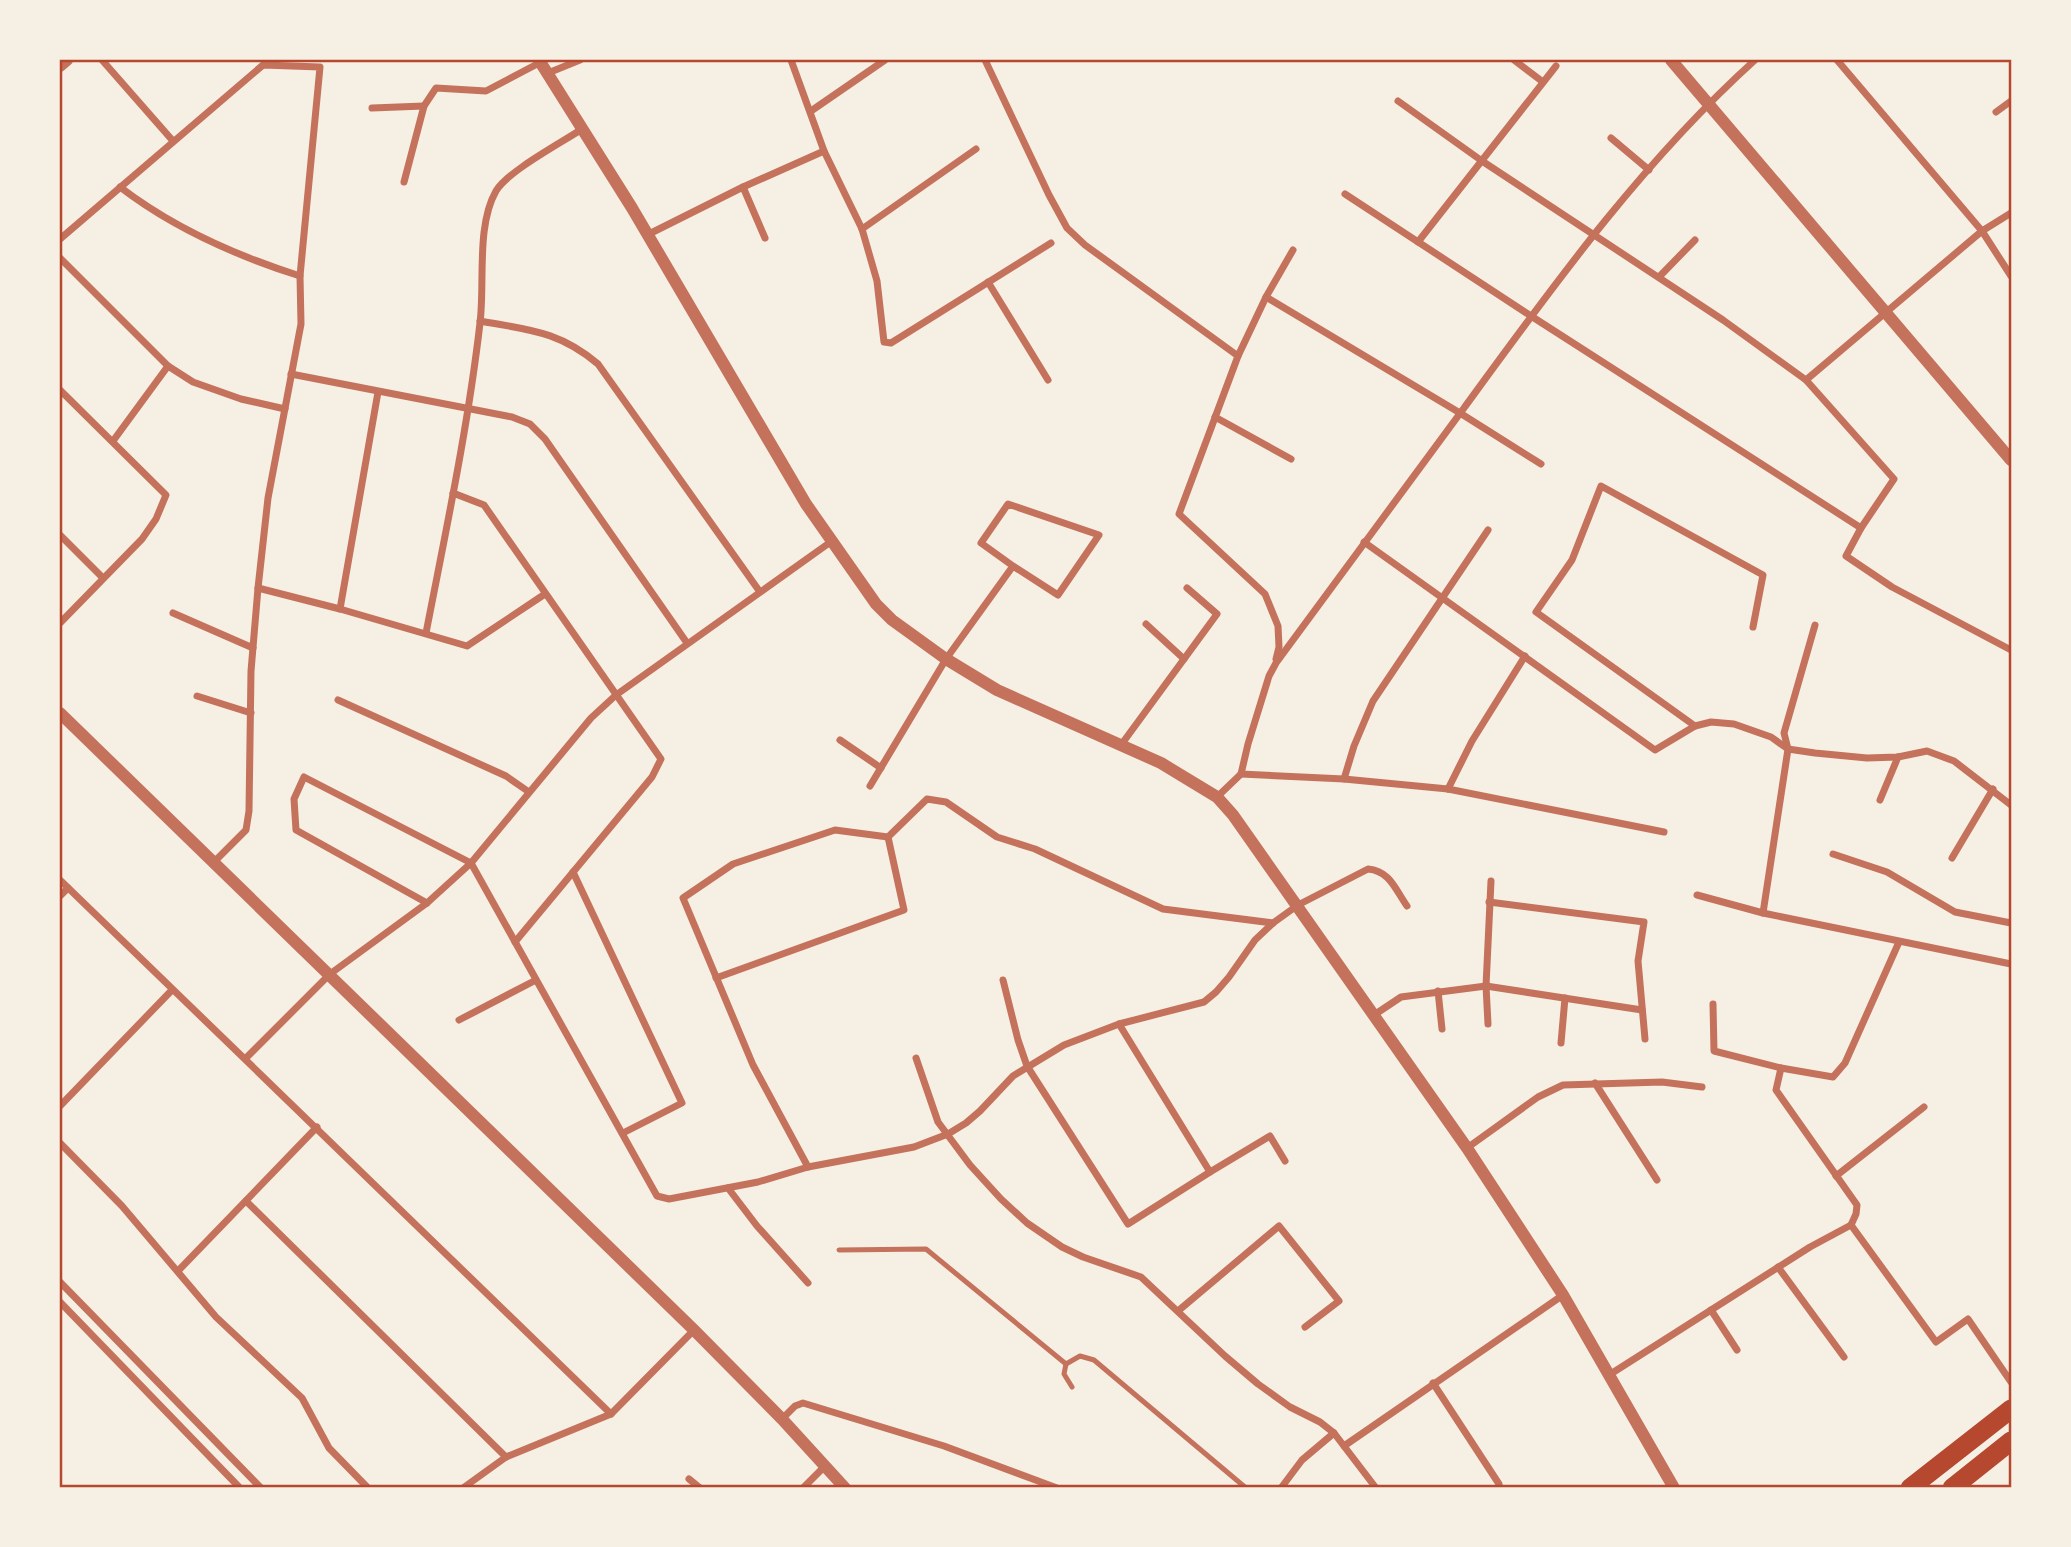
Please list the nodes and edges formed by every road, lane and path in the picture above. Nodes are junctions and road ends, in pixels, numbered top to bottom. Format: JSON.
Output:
{"nodes":[{"id":1,"x":67,"y":60,"type":"edge"},
{"id":2,"x":102,"y":60,"type":"edge"},
{"id":3,"x":580,"y":60,"type":"edge"},
{"id":4,"x":791,"y":60,"type":"edge"},
{"id":5,"x":885,"y":60,"type":"edge"},
{"id":6,"x":985,"y":60,"type":"edge"},
{"id":7,"x":1514,"y":60,"type":"edge"},
{"id":8,"x":1671,"y":60,"type":"edge"},
{"id":9,"x":1755,"y":60,"type":"edge"},
{"id":10,"x":1837,"y":60,"type":"edge"},
{"id":11,"x":542,"y":65,"type":"edge"},
{"id":12,"x":60,"y":66,"type":"edge"},
{"id":13,"x":1556,"y":66,"type":"dead end"},
{"id":14,"x":1543,"y":82,"type":"junction"},
{"id":15,"x":1398,"y":101,"type":"dead end"},
{"id":16,"x":1708,"y":102,"type":"junction"},
{"id":17,"x":2011,"y":102,"type":"edge"},
{"id":18,"x":424,"y":106,"type":"junction"},
{"id":19,"x":372,"y":108,"type":"dead end"},
{"id":20,"x":811,"y":111,"type":"junction"},
{"id":21,"x":1996,"y":112,"type":"dead end"},
{"id":22,"x":582,"y":129,"type":"junction"},
{"id":23,"x":1611,"y":138,"type":"dead end"},
{"id":24,"x":173,"y":141,"type":"junction"},
{"id":25,"x":976,"y":149,"type":"dead end"},
{"id":26,"x":824,"y":151,"type":"junction"},
{"id":27,"x":1482,"y":161,"type":"junction"},
{"id":28,"x":1649,"y":170,"type":"junction"},
{"id":29,"x":404,"y":182,"type":"dead end"},
{"id":30,"x":120,"y":187,"type":"junction"},
{"id":31,"x":743,"y":187,"type":"junction"},
{"id":32,"x":1345,"y":194,"type":"dead end"},
{"id":33,"x":2011,"y":213,"type":"edge"},
{"id":34,"x":862,"y":229,"type":"junction"},
{"id":35,"x":1982,"y":231,"type":"junction"},
{"id":36,"x":1594,"y":233,"type":"junction"},
{"id":37,"x":647,"y":235,"type":"junction"},
{"id":38,"x":765,"y":238,"type":"dead end"},
{"id":39,"x":60,"y":239,"type":"edge"},
{"id":40,"x":1695,"y":240,"type":"dead end"},
{"id":41,"x":1418,"y":242,"type":"junction"},
{"id":42,"x":1051,"y":243,"type":"dead end"},
{"id":43,"x":1293,"y":250,"type":"dead end"},
{"id":44,"x":60,"y":258,"type":"edge"},
{"id":45,"x":2011,"y":275,"type":"edge"},
{"id":46,"x":300,"y":276,"type":"junction"},
{"id":47,"x":1659,"y":277,"type":"junction"},
{"id":48,"x":988,"y":282,"type":"junction"},
{"id":49,"x":1266,"y":297,"type":"junction"},
{"id":50,"x":1886,"y":314,"type":"junction"},
{"id":51,"x":1531,"y":316,"type":"junction"},
{"id":52,"x":480,"y":321,"type":"junction"},
{"id":53,"x":1238,"y":356,"type":"junction"},
{"id":54,"x":168,"y":366,"type":"junction"},
{"id":55,"x":291,"y":374,"type":"junction"},
{"id":56,"x":1048,"y":380,"type":"dead end"},
{"id":57,"x":1806,"y":380,"type":"junction"},
{"id":58,"x":60,"y":390,"type":"edge"},
{"id":59,"x":378,"y":392,"type":"junction"},
{"id":60,"x":285,"y":409,"type":"junction"},
{"id":61,"x":468,"y":409,"type":"junction"},
{"id":62,"x":1460,"y":413,"type":"junction"},
{"id":63,"x":1215,"y":417,"type":"junction"},
{"id":64,"x":113,"y":440,"type":"junction"},
{"id":65,"x":1291,"y":459,"type":"dead end"},
{"id":66,"x":2011,"y":460,"type":"edge"},
{"id":67,"x":1541,"y":464,"type":"dead end"},
{"id":68,"x":453,"y":493,"type":"junction"},
{"id":69,"x":1861,"y":528,"type":"junction"},
{"id":70,"x":1488,"y":530,"type":"dead end"},
{"id":71,"x":60,"y":535,"type":"edge"},
{"id":72,"x":832,"y":541,"type":"junction"},
{"id":73,"x":1363,"y":542,"type":"junction"},
{"id":74,"x":1013,"y":566,"type":"junction"},
{"id":75,"x":103,"y":578,"type":"junction"},
{"id":76,"x":258,"y":588,"type":"junction"},
{"id":77,"x":1187,"y":588,"type":"dead end"},
{"id":78,"x":760,"y":592,"type":"junction"},
{"id":79,"x":545,"y":594,"type":"junction"},
{"id":80,"x":1444,"y":597,"type":"junction"},
{"id":81,"x":340,"y":609,"type":"junction"},
{"id":82,"x":173,"y":613,"type":"dead end"},
{"id":83,"x":60,"y":623,"type":"edge"},
{"id":84,"x":1146,"y":624,"type":"dead end"},
{"id":85,"x":1815,"y":625,"type":"dead end"},
{"id":86,"x":1753,"y":627,"type":"dead end"},
{"id":87,"x":426,"y":633,"type":"junction"},
{"id":88,"x":687,"y":643,"type":"junction"},
{"id":89,"x":253,"y":649,"type":"junction"},
{"id":90,"x":2011,"y":650,"type":"edge"},
{"id":91,"x":1525,"y":656,"type":"junction"},
{"id":92,"x":946,"y":659,"type":"junction"},
{"id":93,"x":1184,"y":659,"type":"junction"},
{"id":94,"x":1276,"y":663,"type":"junction"},
{"id":95,"x":616,"y":695,"type":"junction"},
{"id":96,"x":197,"y":696,"type":"dead end"},
{"id":97,"x":338,"y":700,"type":"dead end"},
{"id":98,"x":60,"y":713,"type":"edge"},
{"id":99,"x":251,"y":713,"type":"junction"},
{"id":100,"x":1695,"y":726,"type":"junction"},
{"id":101,"x":840,"y":740,"type":"dead end"},
{"id":102,"x":1121,"y":745,"type":"junction"},
{"id":103,"x":1788,"y":749,"type":"junction"},
{"id":104,"x":1898,"y":757,"type":"junction"},
{"id":105,"x":881,"y":768,"type":"junction"},
{"id":106,"x":1241,"y":774,"type":"junction"},
{"id":107,"x":1344,"y":779,"type":"junction"},
{"id":108,"x":870,"y":786,"type":"dead end"},
{"id":109,"x":1448,"y":789,"type":"junction"},
{"id":110,"x":1993,"y":789,"type":"junction"},
{"id":111,"x":529,"y":792,"type":"junction"},
{"id":112,"x":1217,"y":797,"type":"junction"},
{"id":113,"x":1881,"y":800,"type":"dead end"},
{"id":114,"x":2011,"y":805,"type":"edge"},
{"id":115,"x":1664,"y":832,"type":"dead end"},
{"id":116,"x":888,"y":836,"type":"junction"},
{"id":117,"x":1833,"y":854,"type":"dead end"},
{"id":118,"x":1952,"y":858,"type":"dead end"},
{"id":119,"x":214,"y":862,"type":"junction"},
{"id":120,"x":471,"y":863,"type":"junction"},
{"id":121,"x":573,"y":872,"type":"junction"},
{"id":122,"x":60,"y":880,"type":"edge"},
{"id":123,"x":1491,"y":881,"type":"dead end"},
{"id":124,"x":68,"y":888,"type":"junction"},
{"id":125,"x":1698,"y":895,"type":"dead end"},
{"id":126,"x":60,"y":896,"type":"edge"},
{"id":127,"x":1489,"y":902,"type":"junction"},
{"id":128,"x":427,"y":903,"type":"junction"},
{"id":129,"x":1298,"y":905,"type":"junction"},
{"id":130,"x":1407,"y":906,"type":"dead end"},
{"id":131,"x":1763,"y":913,"type":"junction"},
{"id":132,"x":1273,"y":923,"type":"junction"},
{"id":133,"x":2011,"y":923,"type":"edge"},
{"id":134,"x":515,"y":942,"type":"junction"},
{"id":135,"x":1899,"y":942,"type":"junction"},
{"id":136,"x":2011,"y":964,"type":"edge"},
{"id":137,"x":330,"y":974,"type":"junction"},
{"id":138,"x":716,"y":978,"type":"junction"},
{"id":139,"x":536,"y":980,"type":"junction"},
{"id":140,"x":1003,"y":980,"type":"dead end"},
{"id":141,"x":1486,"y":986,"type":"junction"},
{"id":142,"x":172,"y":990,"type":"junction"},
{"id":143,"x":1438,"y":991,"type":"junction"},
{"id":144,"x":1565,"y":998,"type":"junction"},
{"id":145,"x":1713,"y":1004,"type":"dead end"},
{"id":146,"x":1642,"y":1010,"type":"junction"},
{"id":147,"x":1374,"y":1015,"type":"junction"},
{"id":148,"x":460,"y":1020,"type":"dead end"},
{"id":149,"x":1119,"y":1024,"type":"junction"},
{"id":150,"x":1488,"y":1024,"type":"dead end"},
{"id":151,"x":1442,"y":1029,"type":"dead end"},
{"id":152,"x":1645,"y":1039,"type":"dead end"},
{"id":153,"x":1561,"y":1043,"type":"dead end"},
{"id":154,"x":246,"y":1058,"type":"junction"},
{"id":155,"x":916,"y":1058,"type":"dead end"},
{"id":156,"x":1027,"y":1066,"type":"junction"},
{"id":157,"x":1781,"y":1068,"type":"junction"},
{"id":158,"x":1595,"y":1083,"type":"junction"},
{"id":159,"x":1702,"y":1087,"type":"dead end"},
{"id":160,"x":60,"y":1106,"type":"edge"},
{"id":161,"x":1924,"y":1107,"type":"dead end"},
{"id":162,"x":317,"y":1128,"type":"junction"},
{"id":163,"x":623,"y":1133,"type":"junction"},
{"id":164,"x":948,"y":1134,"type":"junction"},
{"id":165,"x":60,"y":1143,"type":"edge"},
{"id":166,"x":1467,"y":1148,"type":"junction"},
{"id":167,"x":1286,"y":1161,"type":"dead end"},
{"id":168,"x":808,"y":1167,"type":"junction"},
{"id":169,"x":1209,"y":1172,"type":"junction"},
{"id":170,"x":1836,"y":1176,"type":"junction"},
{"id":171,"x":1657,"y":1180,"type":"dead end"},
{"id":172,"x":728,"y":1188,"type":"junction"},
{"id":173,"x":246,"y":1201,"type":"junction"},
{"id":174,"x":1851,"y":1225,"type":"junction"},
{"id":175,"x":839,"y":1250,"type":"dead end"},
{"id":176,"x":1778,"y":1267,"type":"junction"},
{"id":177,"x":178,"y":1271,"type":"junction"},
{"id":178,"x":60,"y":1282,"type":"edge"},
{"id":179,"x":808,"y":1283,"type":"dead end"},
{"id":180,"x":1563,"y":1295,"type":"junction"},
{"id":181,"x":60,"y":1302,"type":"edge"},
{"id":182,"x":1711,"y":1310,"type":"junction"},
{"id":183,"x":1178,"y":1311,"type":"junction"},
{"id":184,"x":1306,"y":1327,"type":"dead end"},
{"id":185,"x":694,"y":1330,"type":"junction"},
{"id":186,"x":1737,"y":1350,"type":"dead end"},
{"id":187,"x":1844,"y":1357,"type":"dead end"},
{"id":188,"x":1066,"y":1364,"type":"junction"},
{"id":189,"x":1609,"y":1375,"type":"junction"},
{"id":190,"x":2011,"y":1382,"type":"edge"},
{"id":191,"x":1433,"y":1383,"type":"junction"},
{"id":192,"x":1072,"y":1387,"type":"dead end"},
{"id":193,"x":2011,"y":1409,"type":"edge"},
{"id":194,"x":611,"y":1414,"type":"junction"},
{"id":195,"x":782,"y":1419,"type":"junction"},
{"id":196,"x":1334,"y":1433,"type":"junction"},
{"id":197,"x":2011,"y":1441,"type":"edge"},
{"id":198,"x":1344,"y":1446,"type":"junction"},
{"id":199,"x":506,"y":1457,"type":"junction"},
{"id":200,"x":825,"y":1466,"type":"junction"},
{"id":201,"x":689,"y":1479,"type":"dead end"},
{"id":202,"x":1499,"y":1484,"type":"dead end"},
{"id":203,"x":240,"y":1488,"type":"edge"},
{"id":204,"x":261,"y":1488,"type":"edge"},
{"id":205,"x":368,"y":1488,"type":"edge"},
{"id":206,"x":463,"y":1488,"type":"edge"},
{"id":207,"x":700,"y":1488,"type":"edge"},
{"id":208,"x":803,"y":1488,"type":"edge"},
{"id":209,"x":845,"y":1488,"type":"edge"},
{"id":210,"x":1057,"y":1488,"type":"edge"},
{"id":211,"x":1246,"y":1488,"type":"edge"},
{"id":212,"x":1281,"y":1488,"type":"edge"},
{"id":213,"x":1376,"y":1488,"type":"edge"},
{"id":214,"x":1674,"y":1488,"type":"edge"},
{"id":215,"x":1910,"y":1488,"type":"edge"},
{"id":216,"x":1952,"y":1488,"type":"edge"}],
"edges":[{"from":1,"to":12,"type":"street"},
{"from":2,"to":24,"type":"street"},
{"from":3,"to":11,"type":"street"},
{"from":4,"to":20,"type":"street"},
{"from":5,"to":20,"type":"street"},
{"from":6,"to":53,"type":"street"},
{"from":7,"to":14,"type":"street"},
{"from":8,"to":16,"type":"street"},
{"from":9,"to":16,"type":"street"},
{"from":10,"to":35,"type":"street"},
{"from":11,"to":18,"type":"street"},
{"from":11,"to":22,"type":"street"},
{"from":13,"to":14,"type":"street"},
{"from":14,"to":27,"type":"street"},
{"from":15,"to":27,"type":"street"},
{"from":16,"to":28,"type":"street"},
{"from":16,"to":50,"type":"street"},
{"from":17,"to":21,"type":"street"},
{"from":18,"to":19,"type":"street"},
{"from":18,"to":29,"type":"street"},
{"from":20,"to":26,"type":"street"},
{"from":22,"to":37,"type":"street"},
{"from":22,"to":52,"type":"street"},
{"from":23,"to":28,"type":"street"},
{"from":24,"to":30,"type":"street"},
{"from":24,"to":46,"type":"street"},
{"from":25,"to":34,"type":"street"},
{"from":26,"to":31,"type":"street"},
{"from":26,"to":34,"type":"street"},
{"from":27,"to":36,"type":"street"},
{"from":27,"to":41,"type":"street"},
{"from":28,"to":36,"type":"street"},
{"from":30,"to":39,"type":"street"},
{"from":30,"to":46,"type":"street"},
{"from":31,"to":37,"type":"street"},
{"from":31,"to":38,"type":"street"},
{"from":32,"to":41,"type":"street"},
{"from":33,"to":35,"type":"street"},
{"from":34,"to":48,"type":"street"},
{"from":35,"to":45,"type":"street"},
{"from":35,"to":50,"type":"street"},
{"from":36,"to":47,"type":"street"},
{"from":36,"to":51,"type":"street"},
{"from":37,"to":72,"type":"street"},
{"from":40,"to":47,"type":"street"},
{"from":41,"to":51,"type":"street"},
{"from":42,"to":48,"type":"street"},
{"from":43,"to":49,"type":"street"},
{"from":44,"to":54,"type":"street"},
{"from":46,"to":55,"type":"street"},
{"from":47,"to":57,"type":"street"},
{"from":48,"to":56,"type":"street"},
{"from":49,"to":53,"type":"street"},
{"from":49,"to":62,"type":"street"},
{"from":50,"to":57,"type":"street"},
{"from":50,"to":66,"type":"street"},
{"from":51,"to":62,"type":"street"},
{"from":51,"to":69,"type":"street"},
{"from":52,"to":61,"type":"street"},
{"from":52,"to":78,"type":"street"},
{"from":53,"to":63,"type":"street"},
{"from":54,"to":60,"type":"street"},
{"from":54,"to":64,"type":"street"},
{"from":55,"to":59,"type":"street"},
{"from":55,"to":60,"type":"street"},
{"from":57,"to":69,"type":"street"},
{"from":58,"to":64,"type":"street"},
{"from":59,"to":61,"type":"street"},
{"from":59,"to":81,"type":"street"},
{"from":60,"to":76,"type":"street"},
{"from":61,"to":68,"type":"street"},
{"from":61,"to":88,"type":"street"},
{"from":62,"to":67,"type":"street"},
{"from":62,"to":73,"type":"street"},
{"from":63,"to":65,"type":"street"},
{"from":63,"to":94,"type":"street"},
{"from":64,"to":75,"type":"street"},
{"from":68,"to":79,"type":"street"},
{"from":68,"to":87,"type":"street"},
{"from":69,"to":90,"type":"street"},
{"from":70,"to":80,"type":"street"},
{"from":71,"to":75,"type":"street"},
{"from":72,"to":78,"type":"street"},
{"from":72,"to":92,"type":"street"},
{"from":73,"to":80,"type":"street"},
{"from":73,"to":94,"type":"street"},
{"from":74,"to":74,"type":"street"},
{"from":74,"to":92,"type":"street"},
{"from":75,"to":83,"type":"street"},
{"from":76,"to":81,"type":"street"},
{"from":76,"to":89,"type":"street"},
{"from":77,"to":93,"type":"street"},
{"from":78,"to":88,"type":"street"},
{"from":79,"to":87,"type":"street"},
{"from":79,"to":95,"type":"street"},
{"from":80,"to":91,"type":"street"},
{"from":80,"to":107,"type":"street"},
{"from":81,"to":87,"type":"street"},
{"from":82,"to":89,"type":"street"},
{"from":84,"to":93,"type":"street"},
{"from":85,"to":103,"type":"street"},
{"from":86,"to":100,"type":"street"},
{"from":88,"to":95,"type":"street"},
{"from":89,"to":99,"type":"street"},
{"from":91,"to":100,"type":"street"},
{"from":91,"to":109,"type":"street"},
{"from":92,"to":102,"type":"street"},
{"from":92,"to":105,"type":"street"},
{"from":93,"to":102,"type":"street"},
{"from":94,"to":106,"type":"street"},
{"from":95,"to":111,"type":"street"},
{"from":95,"to":121,"type":"street"},
{"from":96,"to":99,"type":"street"},
{"from":97,"to":111,"type":"street"},
{"from":98,"to":119,"type":"street"},
{"from":99,"to":119,"type":"street"},
{"from":100,"to":103,"type":"street"},
{"from":101,"to":105,"type":"street"},
{"from":102,"to":112,"type":"street"},
{"from":103,"to":104,"type":"street"},
{"from":103,"to":131,"type":"street"},
{"from":104,"to":110,"type":"street"},
{"from":104,"to":113,"type":"street"},
{"from":105,"to":108,"type":"street"},
{"from":106,"to":107,"type":"street"},
{"from":106,"to":112,"type":"street"},
{"from":107,"to":109,"type":"street"},
{"from":109,"to":115,"type":"street"},
{"from":110,"to":114,"type":"street"},
{"from":110,"to":118,"type":"street"},
{"from":111,"to":120,"type":"street"},
{"from":112,"to":129,"type":"street"},
{"from":116,"to":132,"type":"street"},
{"from":116,"to":138,"type":"street"},
{"from":116,"to":138,"type":"street"},
{"from":117,"to":133,"type":"street"},
{"from":119,"to":137,"type":"street"},
{"from":120,"to":128,"type":"street"},
{"from":120,"to":128,"type":"street"},
{"from":120,"to":134,"type":"street"},
{"from":121,"to":134,"type":"street"},
{"from":121,"to":163,"type":"street"},
{"from":122,"to":124,"type":"street"},
{"from":123,"to":127,"type":"street"},
{"from":124,"to":126,"type":"street"},
{"from":124,"to":142,"type":"street"},
{"from":125,"to":131,"type":"street"},
{"from":127,"to":141,"type":"street"},
{"from":127,"to":146,"type":"street"},
{"from":128,"to":137,"type":"street"},
{"from":129,"to":130,"type":"street"},
{"from":129,"to":132,"type":"street"},
{"from":129,"to":147,"type":"street"},
{"from":131,"to":135,"type":"street"},
{"from":132,"to":149,"type":"street"},
{"from":134,"to":139,"type":"street"},
{"from":135,"to":136,"type":"street"},
{"from":135,"to":157,"type":"street"},
{"from":137,"to":154,"type":"street"},
{"from":137,"to":185,"type":"street"},
{"from":138,"to":168,"type":"street"},
{"from":139,"to":148,"type":"street"},
{"from":139,"to":163,"type":"street"},
{"from":140,"to":156,"type":"street"},
{"from":141,"to":143,"type":"street"},
{"from":141,"to":144,"type":"street"},
{"from":141,"to":150,"type":"street"},
{"from":142,"to":154,"type":"street"},
{"from":142,"to":160,"type":"street"},
{"from":143,"to":147,"type":"street"},
{"from":143,"to":151,"type":"street"},
{"from":144,"to":146,"type":"street"},
{"from":144,"to":153,"type":"street"},
{"from":145,"to":157,"type":"street"},
{"from":146,"to":152,"type":"street"},
{"from":147,"to":166,"type":"street"},
{"from":149,"to":156,"type":"street"},
{"from":149,"to":169,"type":"street"},
{"from":154,"to":162,"type":"street"},
{"from":155,"to":164,"type":"street"},
{"from":156,"to":164,"type":"street"},
{"from":156,"to":169,"type":"street"},
{"from":157,"to":170,"type":"street"},
{"from":158,"to":159,"type":"street"},
{"from":158,"to":166,"type":"street"},
{"from":158,"to":171,"type":"street"},
{"from":161,"to":170,"type":"street"},
{"from":162,"to":173,"type":"street"},
{"from":162,"to":194,"type":"street"},
{"from":163,"to":172,"type":"street"},
{"from":164,"to":168,"type":"street"},
{"from":164,"to":183,"type":"street"},
{"from":165,"to":177,"type":"street"},
{"from":166,"to":180,"type":"street"},
{"from":167,"to":169,"type":"street"},
{"from":168,"to":172,"type":"street"},
{"from":170,"to":174,"type":"street"},
{"from":172,"to":179,"type":"street"},
{"from":173,"to":177,"type":"street"},
{"from":173,"to":199,"type":"street"},
{"from":174,"to":176,"type":"street"},
{"from":174,"to":190,"type":"street"},
{"from":175,"to":188,"type":"lane"},
{"from":176,"to":182,"type":"street"},
{"from":176,"to":187,"type":"street"},
{"from":177,"to":205,"type":"street"},
{"from":178,"to":204,"type":"street"},
{"from":180,"to":189,"type":"street"},
{"from":180,"to":191,"type":"street"},
{"from":181,"to":203,"type":"street"},
{"from":182,"to":186,"type":"street"},
{"from":182,"to":189,"type":"street"},
{"from":183,"to":184,"type":"street"},
{"from":183,"to":196,"type":"street"},
{"from":185,"to":194,"type":"street"},
{"from":185,"to":195,"type":"street"},
{"from":188,"to":192,"type":"lane"},
{"from":188,"to":211,"type":"lane"},
{"from":189,"to":214,"type":"street"},
{"from":191,"to":198,"type":"street"},
{"from":191,"to":202,"type":"street"},
{"from":193,"to":215,"type":"highway"},
{"from":194,"to":199,"type":"street"},
{"from":195,"to":200,"type":"street"},
{"from":195,"to":210,"type":"street"},
{"from":196,"to":198,"type":"street"},
{"from":196,"to":212,"type":"street"},
{"from":197,"to":216,"type":"highway"},
{"from":198,"to":213,"type":"street"},
{"from":199,"to":206,"type":"street"},
{"from":200,"to":208,"type":"street"},
{"from":200,"to":209,"type":"street"},
{"from":201,"to":207,"type":"street"}]}
